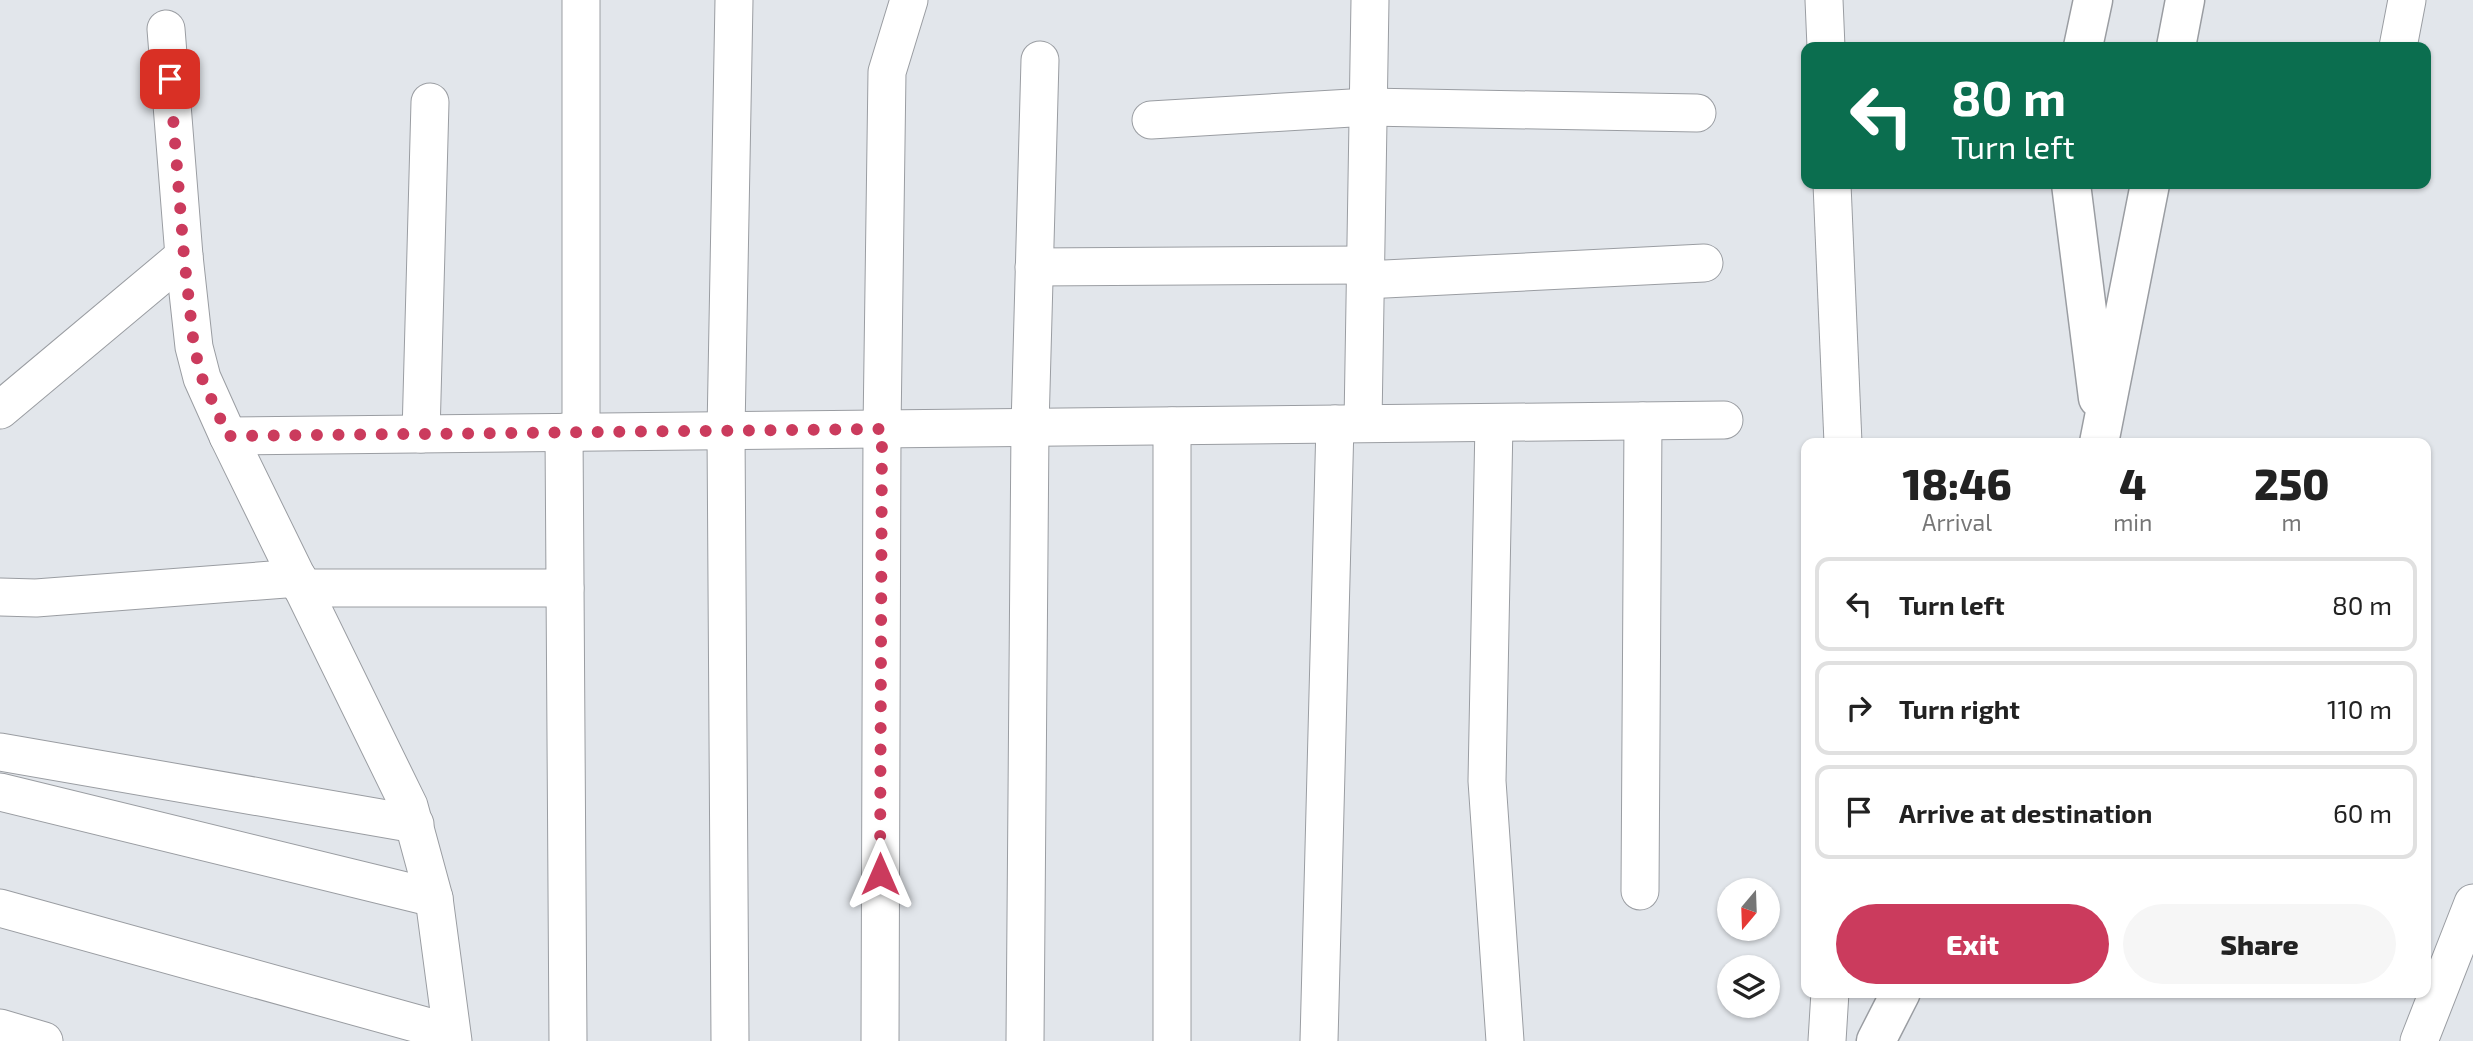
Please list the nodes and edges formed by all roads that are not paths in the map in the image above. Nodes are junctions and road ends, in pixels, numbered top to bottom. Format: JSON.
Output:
{"nodes":[{"id":1,"x":581,"y":0,"type":"edge"},
{"id":2,"x":734,"y":0,"type":"edge"},
{"id":3,"x":909,"y":0,"type":"edge"},
{"id":4,"x":1370,"y":0,"type":"edge"},
{"id":5,"x":1824,"y":0,"type":"edge"},
{"id":6,"x":2093,"y":0,"type":"edge"},
{"id":7,"x":2185,"y":0,"type":"edge"},
{"id":8,"x":2407,"y":0,"type":"edge"},
{"id":9,"x":166,"y":29,"type":"dead end"},
{"id":10,"x":1826,"y":42,"type":"edge"},
{"id":11,"x":2084,"y":42,"type":"edge"},
{"id":12,"x":2177,"y":42,"type":"edge"},
{"id":13,"x":2399,"y":42,"type":"edge"},
{"id":14,"x":1040,"y":60,"type":"dead end"},
{"id":15,"x":430,"y":102,"type":"dead end"},
{"id":16,"x":1368,"y":107,"type":"junction"},
{"id":17,"x":1697,"y":113,"type":"dead end"},
{"id":18,"x":1151,"y":120,"type":"dead end"},
{"id":19,"x":1832,"y":189,"type":"edge"},
{"id":20,"x":2072,"y":189,"type":"edge"},
{"id":21,"x":2149,"y":189,"type":"edge"},
{"id":22,"x":184,"y":256,"type":"junction"},
{"id":23,"x":1704,"y":263,"type":"dead end"},
{"id":24,"x":1034,"y":267,"type":"junction"},
{"id":25,"x":1365,"y":272,"type":"junction"},
{"id":26,"x":0,"y":410,"type":"edge"},
{"id":27,"x":1724,"y":420,"type":"dead end"},
{"id":28,"x":1643,"y":421,"type":"junction"},
{"id":29,"x":1494,"y":423,"type":"junction"},
{"id":30,"x":1349,"y":424,"type":"junction"},
{"id":31,"x":1172,"y":426,"type":"junction"},
{"id":32,"x":1030,"y":427,"type":"junction"},
{"id":33,"x":882,"y":429,"type":"junction"},
{"id":34,"x":726,"y":430,"type":"junction"},
{"id":35,"x":573,"y":432,"type":"junction"},
{"id":36,"x":421,"y":433,"type":"junction"},
{"id":37,"x":228,"y":436,"type":"junction"},
{"id":38,"x":2101,"y":437,"type":"edge"},
{"id":39,"x":1843,"y":438,"type":"edge"},
{"id":40,"x":300,"y":583,"type":"junction"},
{"id":41,"x":565,"y":588,"type":"junction"},
{"id":42,"x":0,"y":597,"type":"edge"},
{"id":43,"x":0,"y":752,"type":"edge"},
{"id":44,"x":0,"y":793,"type":"edge"},
{"id":45,"x":415,"y":824,"type":"junction"},
{"id":46,"x":1640,"y":891,"type":"dead end"},
{"id":47,"x":434,"y":898,"type":"junction"},
{"id":48,"x":2473,"y":903,"type":"edge"},
{"id":49,"x":0,"y":908,"type":"edge"},
{"id":50,"x":1830,"y":998,"type":"edge"},
{"id":51,"x":1899,"y":998,"type":"edge"},
{"id":52,"x":0,"y":1028,"type":"edge"},
{"id":53,"x":452,"y":1037,"type":"edge"},
{"id":54,"x":44,"y":1041,"type":"edge"},
{"id":55,"x":568,"y":1041,"type":"edge"},
{"id":56,"x":730,"y":1041,"type":"edge"},
{"id":57,"x":880,"y":1041,"type":"edge"},
{"id":58,"x":1025,"y":1041,"type":"edge"},
{"id":59,"x":1172,"y":1041,"type":"edge"},
{"id":60,"x":1319,"y":1041,"type":"edge"},
{"id":61,"x":1505,"y":1041,"type":"edge"},
{"id":62,"x":1827,"y":1041,"type":"edge"},
{"id":63,"x":1876,"y":1041,"type":"edge"},
{"id":64,"x":2419,"y":1041,"type":"edge"}],
"edges":[{"from":1,"to":35,"type":"street"},
{"from":2,"to":34,"type":"street"},
{"from":3,"to":33,"type":"street"},
{"from":4,"to":16,"type":"street"},
{"from":5,"to":10,"type":"street"},
{"from":6,"to":11,"type":"street"},
{"from":7,"to":12,"type":"street"},
{"from":8,"to":13,"type":"street"},
{"from":9,"to":22,"type":"street"},
{"from":14,"to":24,"type":"street"},
{"from":15,"to":36,"type":"street"},
{"from":16,"to":17,"type":"street"},
{"from":16,"to":18,"type":"street"},
{"from":16,"to":25,"type":"street"},
{"from":19,"to":39,"type":"street"},
{"from":20,"to":38,"type":"street"},
{"from":21,"to":38,"type":"street"},
{"from":22,"to":26,"type":"street"},
{"from":22,"to":37,"type":"street"},
{"from":23,"to":25,"type":"street"},
{"from":24,"to":25,"type":"street"},
{"from":24,"to":32,"type":"street"},
{"from":25,"to":30,"type":"street"},
{"from":27,"to":28,"type":"street"},
{"from":28,"to":29,"type":"street"},
{"from":28,"to":46,"type":"street"},
{"from":29,"to":30,"type":"street"},
{"from":29,"to":61,"type":"street"},
{"from":30,"to":31,"type":"street"},
{"from":30,"to":60,"type":"street"},
{"from":31,"to":32,"type":"street"},
{"from":31,"to":59,"type":"street"},
{"from":32,"to":33,"type":"street"},
{"from":32,"to":58,"type":"street"},
{"from":33,"to":34,"type":"street"},
{"from":33,"to":57,"type":"street"},
{"from":34,"to":35,"type":"street"},
{"from":34,"to":56,"type":"street"},
{"from":35,"to":36,"type":"street"},
{"from":35,"to":41,"type":"street"},
{"from":36,"to":37,"type":"street"},
{"from":37,"to":40,"type":"street"},
{"from":40,"to":41,"type":"street"},
{"from":40,"to":42,"type":"street"},
{"from":40,"to":45,"type":"street"},
{"from":41,"to":55,"type":"street"},
{"from":43,"to":45,"type":"street"},
{"from":44,"to":47,"type":"street"},
{"from":45,"to":47,"type":"street"},
{"from":47,"to":53,"type":"street"},
{"from":48,"to":64,"type":"street"},
{"from":49,"to":53,"type":"street"},
{"from":50,"to":62,"type":"street"},
{"from":51,"to":63,"type":"street"},
{"from":52,"to":54,"type":"street"}]}
